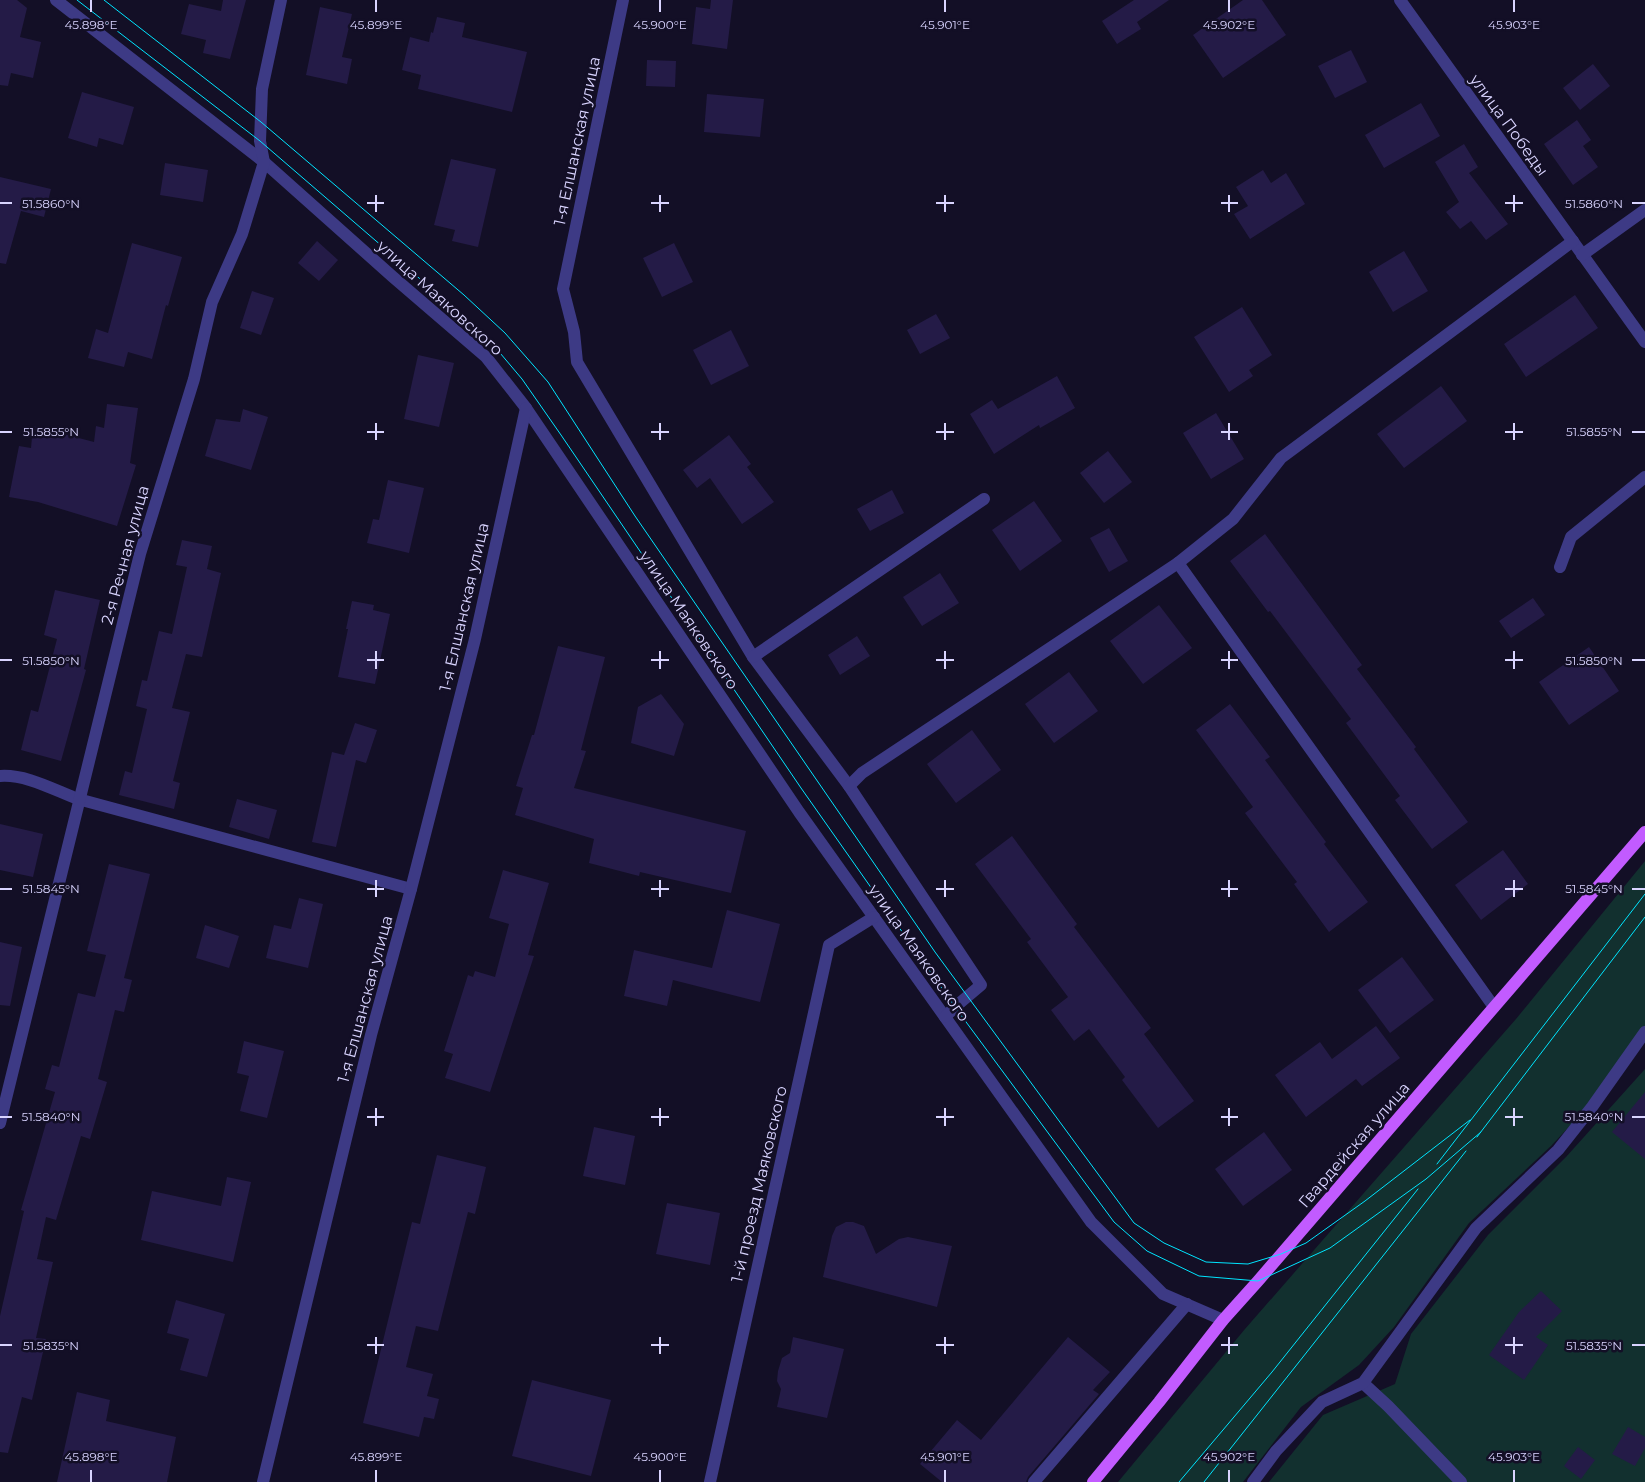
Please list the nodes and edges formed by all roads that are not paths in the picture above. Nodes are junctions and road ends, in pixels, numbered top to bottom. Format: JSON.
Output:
{"nodes":[{"id":1,"x":56,"y":0,"type":"edge"},
{"id":2,"x":281,"y":0,"type":"edge"},
{"id":3,"x":623,"y":0,"type":"edge"},
{"id":4,"x":1400,"y":0,"type":"edge"},
{"id":5,"x":264,"y":162,"type":"junction"},
{"id":6,"x":1645,"y":210,"type":"edge"},
{"id":7,"x":1573,"y":241,"type":"junction"},
{"id":8,"x":1582,"y":254,"type":"junction"},
{"id":9,"x":1645,"y":342,"type":"edge"},
{"id":10,"x":526,"y":408,"type":"junction"},
{"id":11,"x":1645,"y":477,"type":"edge"},
{"id":12,"x":984,"y":499,"type":"dead end"},
{"id":13,"x":1178,"y":563,"type":"junction"},
{"id":14,"x":1560,"y":567,"type":"dead end"},
{"id":15,"x":753,"y":657,"type":"junction"},
{"id":16,"x":0,"y":776,"type":"edge"},
{"id":17,"x":849,"y":786,"type":"junction"},
{"id":18,"x":78,"y":800,"type":"junction"},
{"id":19,"x":1645,"y":832,"type":"edge"},
{"id":20,"x":411,"y":889,"type":"junction"},
{"id":21,"x":874,"y":917,"type":"junction"},
{"id":22,"x":1494,"y":1007,"type":"junction"},
{"id":23,"x":945,"y":1017,"type":"junction"},
{"id":24,"x":1645,"y":1032,"type":"edge"},
{"id":25,"x":0,"y":1123,"type":"edge"},
{"id":26,"x":1187,"y":1304,"type":"junction"},
{"id":27,"x":1223,"y":1320,"type":"junction"},
{"id":28,"x":1364,"y":1383,"type":"junction"},
{"id":29,"x":263,"y":1482,"type":"edge"},
{"id":30,"x":710,"y":1482,"type":"edge"},
{"id":31,"x":1034,"y":1482,"type":"edge"},
{"id":32,"x":1093,"y":1482,"type":"edge"},
{"id":33,"x":1253,"y":1482,"type":"edge"},
{"id":34,"x":1461,"y":1482,"type":"edge"}],
"edges":[{"from":1,"to":5,"type":"street","name":"улица Маяковского"},
{"from":2,"to":5,"type":"street","name":"2-я Речная улица"},
{"from":3,"to":15,"type":"street","name":"1-я Елшанская улица"},
{"from":4,"to":7,"type":"street","name":"улица Победы"},
{"from":5,"to":10,"type":"street","name":"улица Маяковского"},
{"from":5,"to":18,"type":"street","name":"2-я Речная улица"},
{"from":6,"to":8,"type":"street"},
{"from":7,"to":8,"type":"street","name":"улица Победы"},
{"from":7,"to":13,"type":"street"},
{"from":8,"to":9,"type":"street","name":"улица Победы"},
{"from":10,"to":20,"type":"street","name":"1-я Елшанская улица"},
{"from":10,"to":21,"type":"street","name":"улица Маяковского"},
{"from":11,"to":14,"type":"street"},
{"from":12,"to":15,"type":"street"},
{"from":13,"to":17,"type":"street"},
{"from":13,"to":22,"type":"street"},
{"from":15,"to":17,"type":"street"},
{"from":16,"to":18,"type":"street"},
{"from":17,"to":23,"type":"street"},
{"from":18,"to":20,"type":"street"},
{"from":18,"to":25,"type":"street","name":"2-я Речная улица"},
{"from":19,"to":22,"type":"main road","name":"Гвардейская улица"},
{"from":20,"to":29,"type":"street","name":"1-я Елшанская улица"},
{"from":21,"to":23,"type":"street","name":"улица Маяковского"},
{"from":21,"to":30,"type":"street","name":"1-й проезд Маяковского"},
{"from":22,"to":27,"type":"main road","name":"Гвардейская улица"},
{"from":23,"to":26,"type":"street","name":"улица Маяковского"},
{"from":24,"to":28,"type":"street"},
{"from":26,"to":27,"type":"street","name":"улица Маяковского"},
{"from":26,"to":31,"type":"street"},
{"from":27,"to":32,"type":"main road","name":"Гвардейская улица"},
{"from":28,"to":33,"type":"street"},
{"from":28,"to":34,"type":"street"}]}
